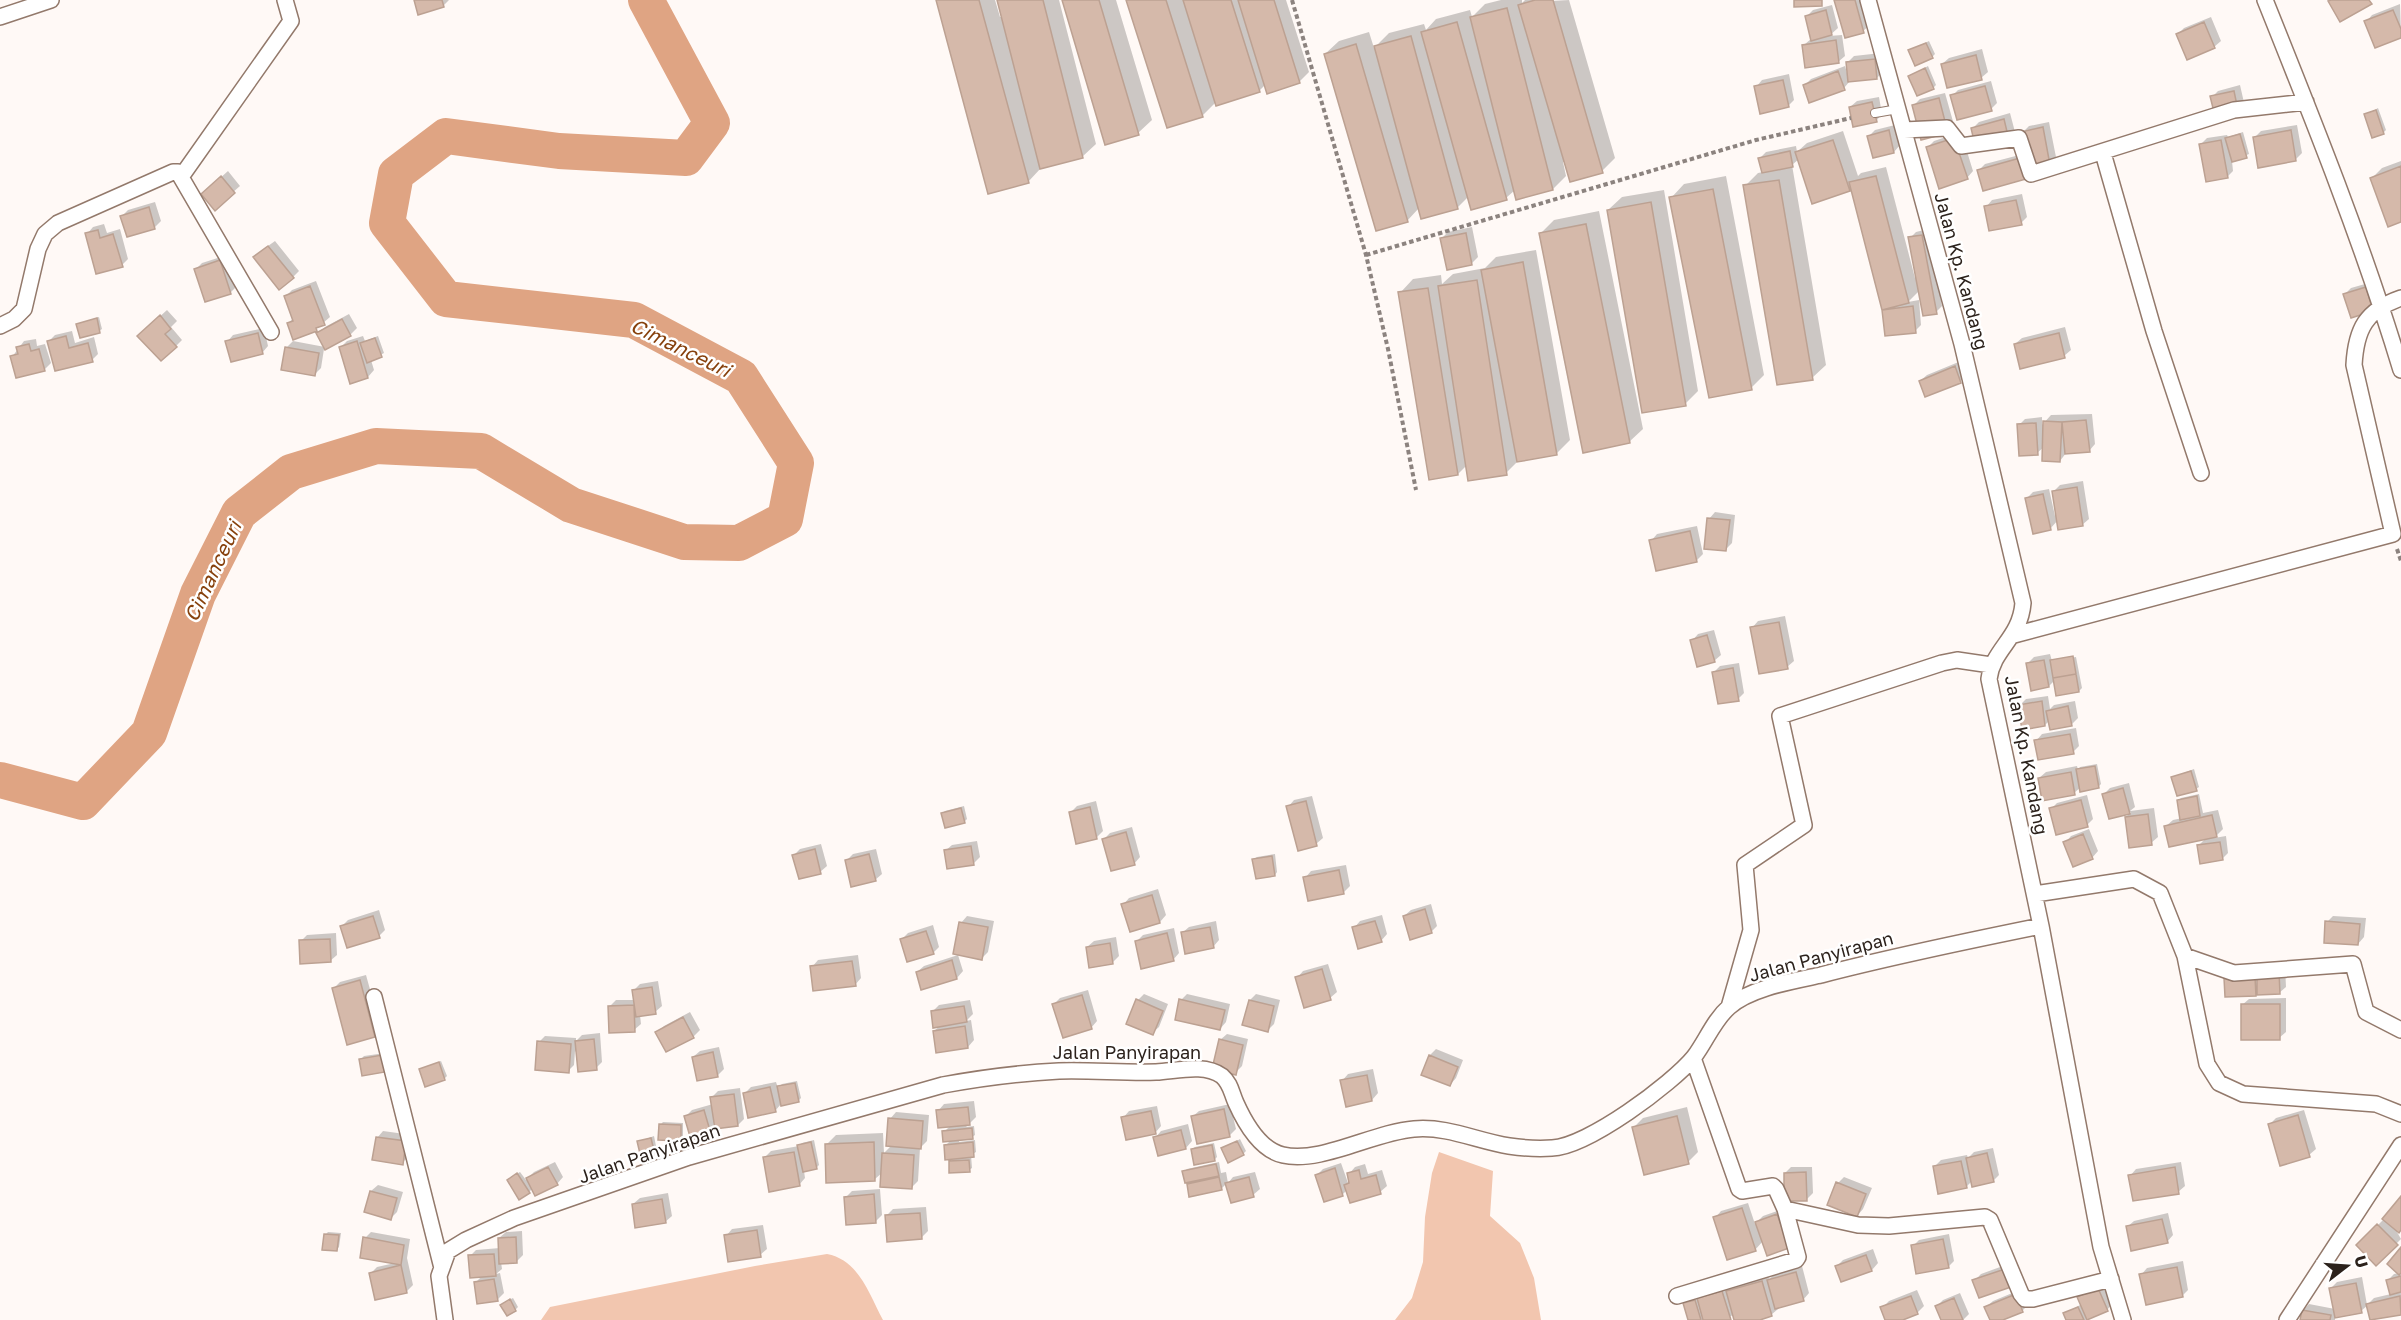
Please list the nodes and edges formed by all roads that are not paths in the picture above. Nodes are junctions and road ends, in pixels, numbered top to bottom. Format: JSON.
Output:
{"nodes":[{"id":1,"x":51,"y":0,"type":"edge"},
{"id":2,"x":285,"y":0,"type":"edge"},
{"id":3,"x":1868,"y":0,"type":"edge"},
{"id":4,"x":2265,"y":0,"type":"edge"},
{"id":5,"x":0,"y":17,"type":"edge"},
{"id":6,"x":2306,"y":102,"type":"junction"},
{"id":7,"x":1898,"y":109,"type":"junction"},
{"id":8,"x":1875,"y":113,"type":"dead end"},
{"id":9,"x":1904,"y":130,"type":"junction"},
{"id":10,"x":2103,"y":153,"type":"junction"},
{"id":11,"x":181,"y":177,"type":"junction"},
{"id":12,"x":2401,"y":298,"type":"edge"},
{"id":13,"x":2382,"y":307,"type":"junction"},
{"id":14,"x":0,"y":326,"type":"edge"},
{"id":15,"x":271,"y":333,"type":"dead end"},
{"id":16,"x":2401,"y":370,"type":"edge"},
{"id":17,"x":2201,"y":473,"type":"dead end"},
{"id":18,"x":2014,"y":635,"type":"junction"},
{"id":19,"x":1991,"y":665,"type":"junction"},
{"id":20,"x":2035,"y":894,"type":"junction"},
{"id":21,"x":2041,"y":926,"type":"junction"},
{"id":22,"x":2185,"y":956,"type":"junction"},
{"id":23,"x":374,"y":997,"type":"dead end"},
{"id":24,"x":1729,"y":1007,"type":"junction"},
{"id":25,"x":2401,"y":1030,"type":"edge"},
{"id":26,"x":1693,"y":1058,"type":"junction"},
{"id":27,"x":2401,"y":1114,"type":"edge"},
{"id":28,"x":2401,"y":1145,"type":"edge"},
{"id":29,"x":1785,"y":1209,"type":"junction"},
{"id":30,"x":442,"y":1268,"type":"junction"},
{"id":31,"x":2111,"y":1279,"type":"junction"},
{"id":32,"x":1677,"y":1296,"type":"dead end"},
{"id":33,"x":445,"y":1320,"type":"edge"},
{"id":34,"x":2123,"y":1320,"type":"edge"},
{"id":35,"x":2287,"y":1320,"type":"edge"}],
"edges":[{"from":1,"to":5,"type":"street"},
{"from":2,"to":11,"type":"street"},
{"from":3,"to":7,"type":"street","name":"Jalan Kp. Kandang"},
{"from":4,"to":6,"type":"street"},
{"from":6,"to":10,"type":"street"},
{"from":6,"to":13,"type":"street"},
{"from":7,"to":8,"type":"lane"},
{"from":7,"to":9,"type":"street","name":"Jalan Kp. Kandang"},
{"from":9,"to":10,"type":"street"},
{"from":9,"to":18,"type":"street","name":"Jalan Kp. Kandang"},
{"from":10,"to":17,"type":"street"},
{"from":11,"to":14,"type":"street"},
{"from":11,"to":15,"type":"street"},
{"from":12,"to":13,"type":"street"},
{"from":13,"to":16,"type":"street"},
{"from":13,"to":18,"type":"street"},
{"from":18,"to":19,"type":"street","name":"Jalan Kp. Kandang"},
{"from":19,"to":20,"type":"street","name":"Jalan Kp. Kandang"},
{"from":19,"to":24,"type":"street"},
{"from":20,"to":21,"type":"street","name":"Jalan Kp. Kandang"},
{"from":20,"to":22,"type":"street"},
{"from":21,"to":24,"type":"street","name":"Jalan Panyirapan"},
{"from":21,"to":31,"type":"street","name":"Jalan Kp. Kandang"},
{"from":22,"to":25,"type":"street"},
{"from":22,"to":27,"type":"street"},
{"from":23,"to":30,"type":"street"},
{"from":24,"to":26,"type":"street","name":"Jalan Panyirapan"},
{"from":26,"to":29,"type":"street"},
{"from":26,"to":30,"type":"street","name":"Jalan Panyirapan"},
{"from":28,"to":35,"type":"street"},
{"from":29,"to":31,"type":"street"},
{"from":29,"to":32,"type":"street"},
{"from":30,"to":33,"type":"street"},
{"from":31,"to":34,"type":"street","name":"Jalan Kp. Kandang"}]}
